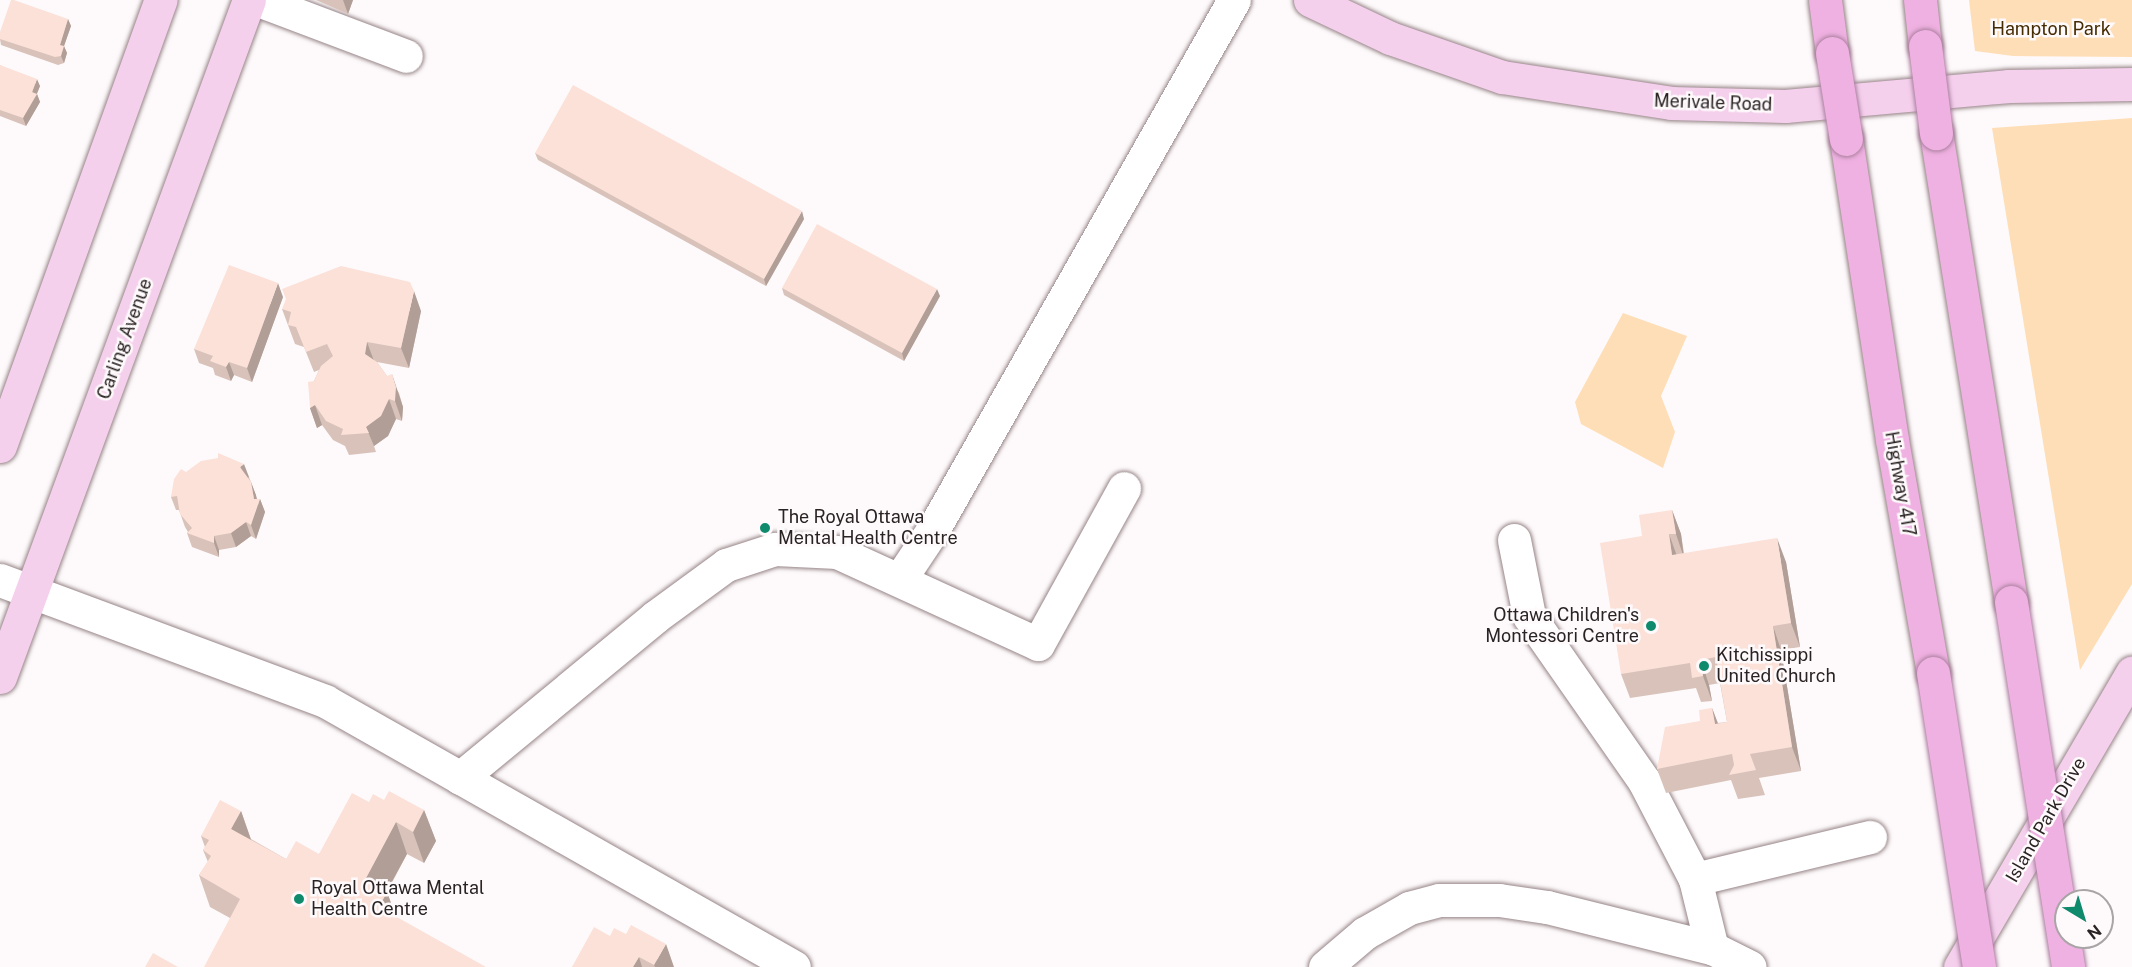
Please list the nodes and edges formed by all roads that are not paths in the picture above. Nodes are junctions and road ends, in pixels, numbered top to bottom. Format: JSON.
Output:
{"nodes":[{"id":1,"x":161,"y":0,"type":"edge"},
{"id":2,"x":249,"y":0,"type":"edge"},
{"id":3,"x":258,"y":0,"type":"edge"},
{"id":4,"x":1234,"y":0,"type":"edge"},
{"id":5,"x":1310,"y":0,"type":"edge"},
{"id":6,"x":1825,"y":0,"type":"edge"},
{"id":7,"x":1920,"y":0,"type":"edge"},
{"id":8,"x":406,"y":56,"type":"dead end"},
{"id":9,"x":2132,"y":84,"type":"edge"},
{"id":10,"x":0,"y":446,"type":"edge"},
{"id":11,"x":1124,"y":488,"type":"dead end"},
{"id":12,"x":1514,"y":540,"type":"dead end"},
{"id":13,"x":900,"y":579,"type":"junction"},
{"id":14,"x":0,"y":580,"type":"edge"},
{"id":15,"x":32,"y":592,"type":"junction"},
{"id":16,"x":2132,"y":674,"type":"edge"},
{"id":17,"x":0,"y":677,"type":"edge"},
{"id":18,"x":460,"y":778,"type":"junction"},
{"id":19,"x":1870,"y":837,"type":"dead end"},
{"id":20,"x":1695,"y":879,"type":"junction"},
{"id":21,"x":1712,"y":948,"type":"junction"},
{"id":22,"x":794,"y":967,"type":"edge"},
{"id":23,"x":1325,"y":967,"type":"edge"},
{"id":24,"x":1750,"y":967,"type":"edge"},
{"id":25,"x":1960,"y":967,"type":"edge"},
{"id":26,"x":1979,"y":967,"type":"edge"},
{"id":27,"x":2068,"y":967,"type":"edge"}],
"edges":[{"from":1,"to":10,"type":"main road"},
{"from":2,"to":15,"type":"main road","name":"Carling Avenue"},
{"from":3,"to":8,"type":"street"},
{"from":4,"to":13,"type":"street"},
{"from":5,"to":9,"type":"main road","name":"Merivale Road"},
{"from":6,"to":26,"type":"highway","name":"Highway 417","bridge":true},
{"from":7,"to":27,"type":"highway","bridge":true},
{"from":11,"to":13,"type":"street"},
{"from":12,"to":20,"type":"street"},
{"from":13,"to":18,"type":"street"},
{"from":14,"to":15,"type":"street"},
{"from":15,"to":17,"type":"main road","name":"Carling Avenue"},
{"from":15,"to":18,"type":"street"},
{"from":16,"to":25,"type":"main road","name":"Island Park Drive"},
{"from":18,"to":22,"type":"street"},
{"from":19,"to":20,"type":"street"},
{"from":20,"to":21,"type":"street"},
{"from":21,"to":23,"type":"street"},
{"from":21,"to":24,"type":"street"}]}
